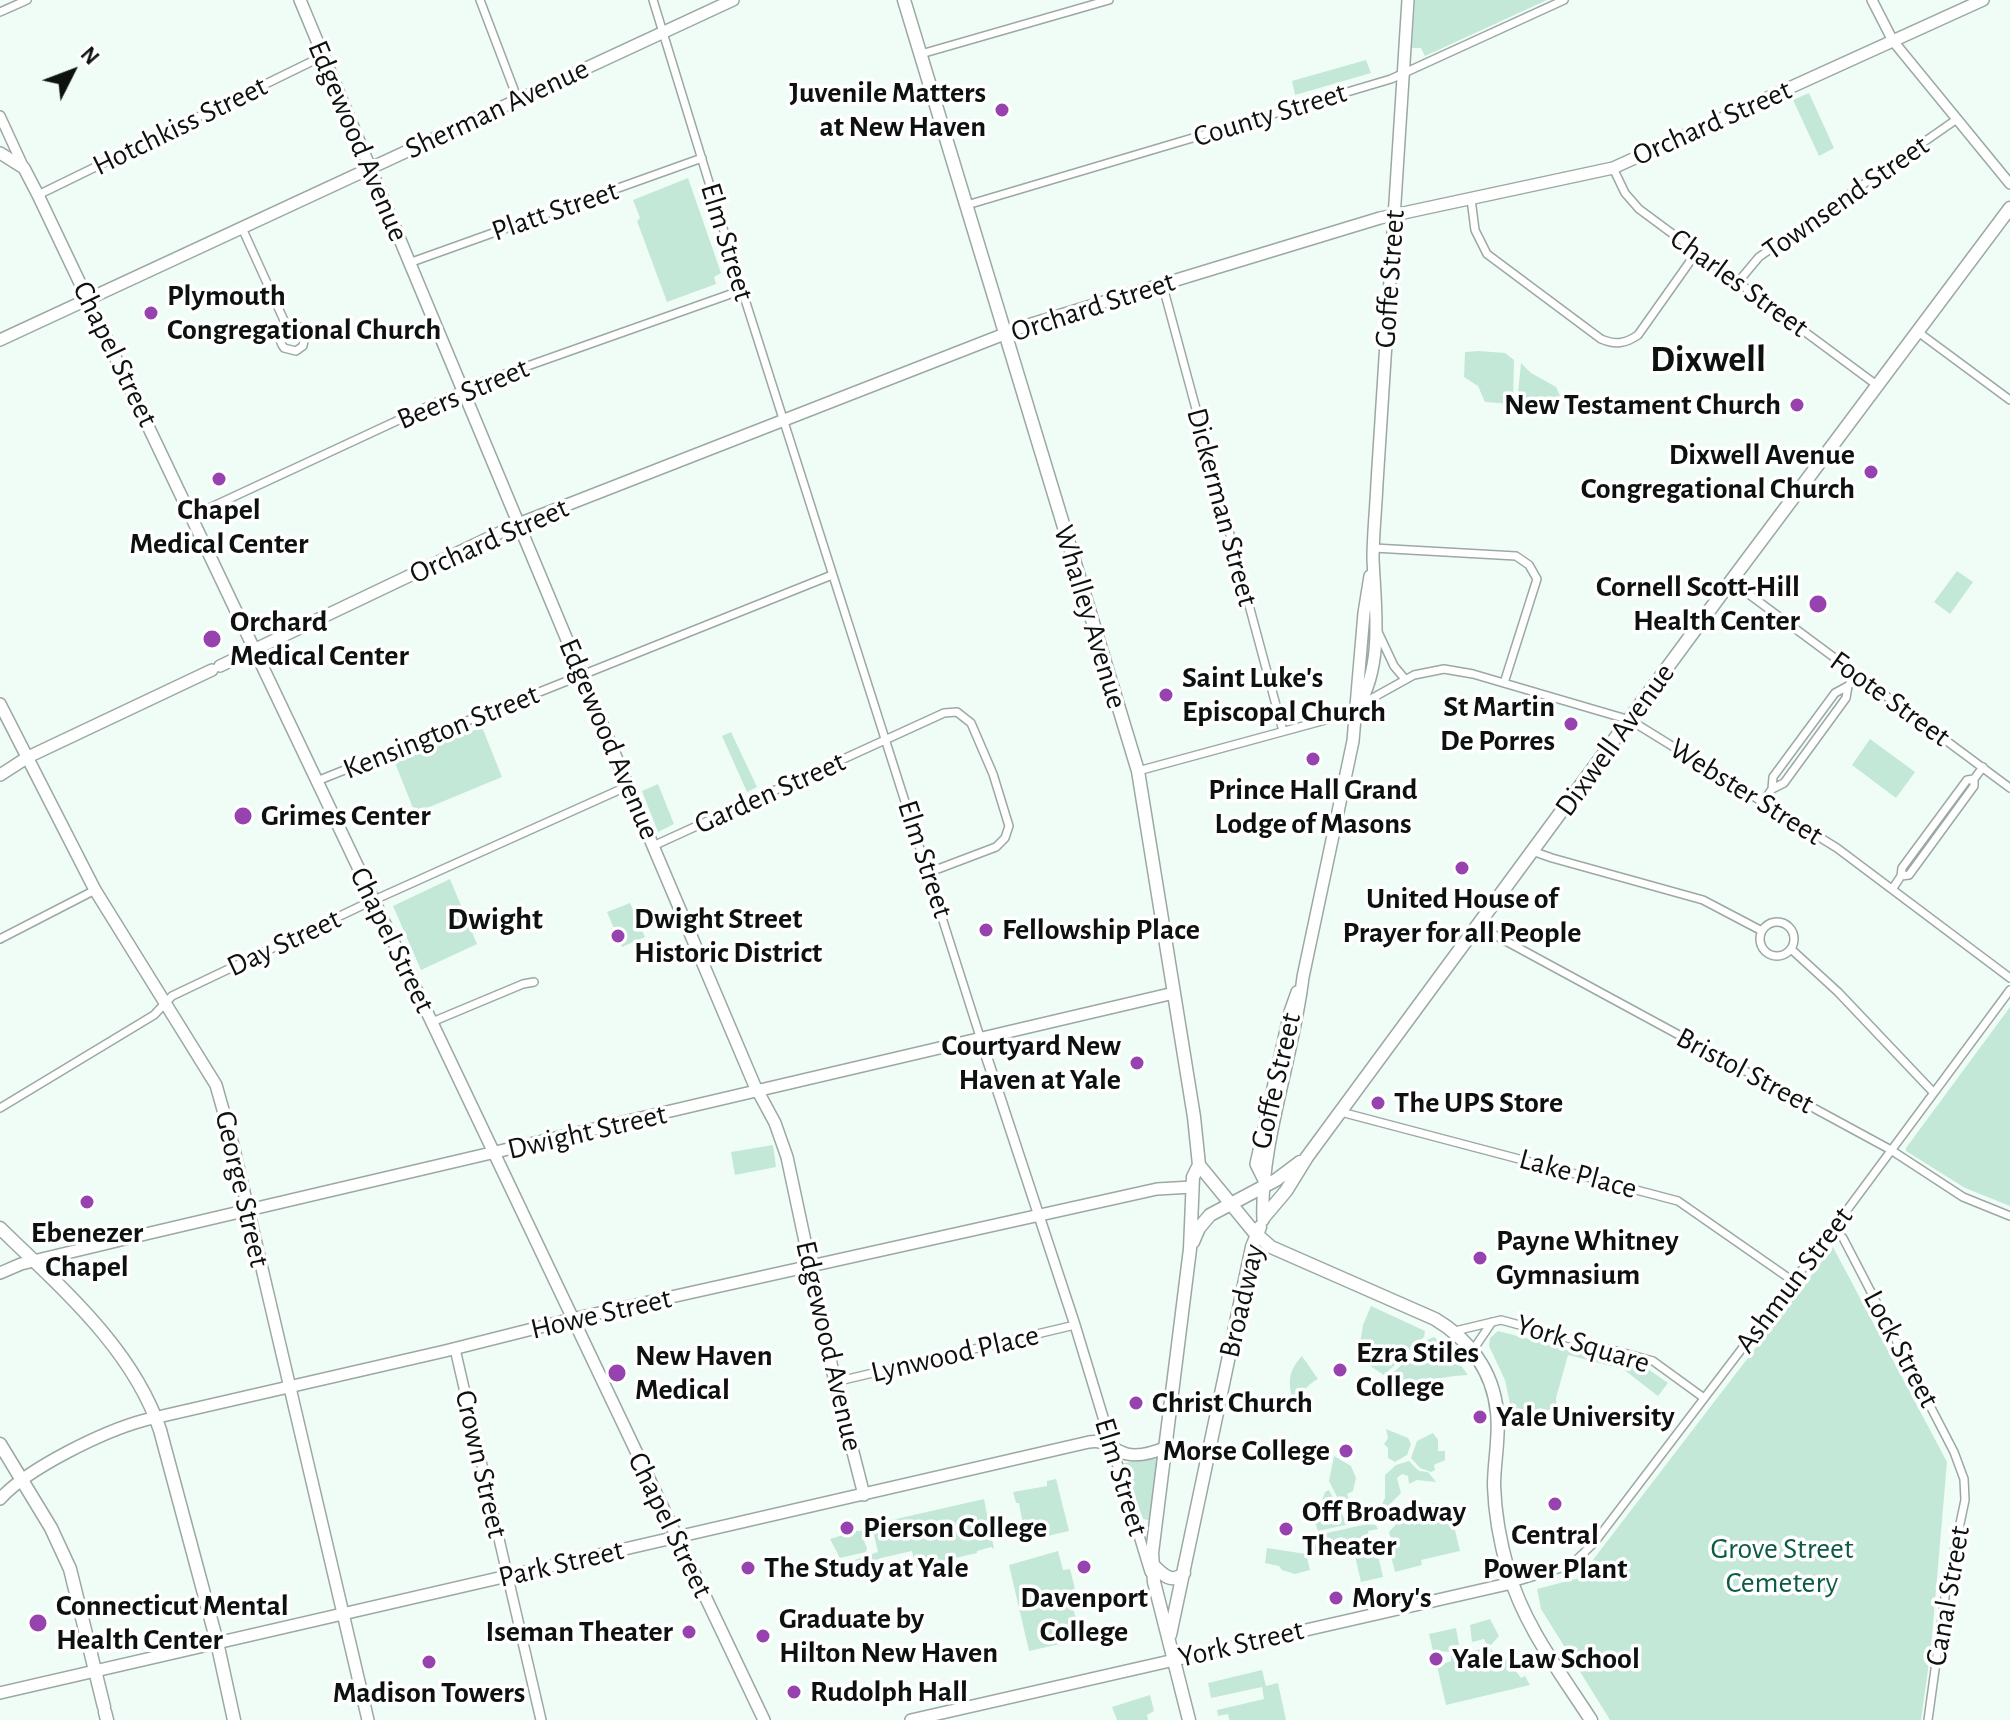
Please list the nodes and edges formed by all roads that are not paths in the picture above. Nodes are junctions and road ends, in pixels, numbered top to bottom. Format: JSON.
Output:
{"nodes":[{"id":1,"x":27,"y":0,"type":"edge"},
{"id":2,"x":300,"y":0,"type":"edge"},
{"id":3,"x":480,"y":0,"type":"edge"},
{"id":4,"x":653,"y":0,"type":"edge"},
{"id":5,"x":733,"y":0,"type":"edge"},
{"id":6,"x":904,"y":0,"type":"edge"},
{"id":7,"x":1109,"y":0,"type":"edge"},
{"id":8,"x":1408,"y":0,"type":"edge"},
{"id":9,"x":1564,"y":0,"type":"edge"},
{"id":10,"x":1872,"y":0,"type":"edge"},
{"id":11,"x":1983,"y":0,"type":"edge"},
{"id":12,"x":0,"y":12,"type":"edge"},
{"id":13,"x":663,"y":33,"type":"junction"},
{"id":14,"x":1893,"y":41,"type":"junction"},
{"id":15,"x":921,"y":54,"type":"junction"},
{"id":16,"x":323,"y":56,"type":"junction"},
{"id":17,"x":1403,"y":73,"type":"junction"},
{"id":18,"x":518,"y":100,"type":"junction"},
{"id":19,"x":0,"y":116,"type":"edge"},
{"id":20,"x":1957,"y":119,"type":"junction"},
{"id":21,"x":0,"y":153,"type":"edge"},
{"id":22,"x":702,"y":158,"type":"junction"},
{"id":23,"x":24,"y":168,"type":"junction"},
{"id":24,"x":370,"y":168,"type":"junction"},
{"id":25,"x":1613,"y":168,"type":"junction"},
{"id":26,"x":2010,"y":184,"type":"edge"},
{"id":27,"x":38,"y":195,"type":"junction"},
{"id":28,"x":1471,"y":199,"type":"junction"},
{"id":29,"x":967,"y":205,"type":"junction"},
{"id":30,"x":2010,"y":208,"type":"edge"},
{"id":31,"x":1394,"y":214,"type":"junction"},
{"id":32,"x":242,"y":228,"type":"junction"},
{"id":33,"x":1696,"y":253,"type":"junction"},
{"id":34,"x":409,"y":263,"type":"junction"},
{"id":35,"x":1738,"y":282,"type":"junction"},
{"id":36,"x":1162,"y":283,"type":"junction"},
{"id":37,"x":742,"y":290,"type":"junction"},
{"id":38,"x":88,"y":299,"type":"junction"},
{"id":39,"x":287,"y":327,"type":"dead end"},
{"id":40,"x":1918,"y":332,"type":"junction"},
{"id":41,"x":1006,"y":335,"type":"junction"},
{"id":42,"x":0,"y":340,"type":"edge"},
{"id":43,"x":1878,"y":386,"type":"junction"},
{"id":44,"x":463,"y":390,"type":"junction"},
{"id":45,"x":2010,"y":400,"type":"edge"},
{"id":46,"x":784,"y":421,"type":"junction"},
{"id":47,"x":192,"y":516,"type":"junction"},
{"id":48,"x":518,"y":524,"type":"junction"},
{"id":49,"x":1374,"y":553,"type":"junction"},
{"id":50,"x":832,"y":575,"type":"junction"},
{"id":51,"x":1731,"y":581,"type":"junction"},
{"id":52,"x":1377,"y":628,"type":"junction"},
{"id":53,"x":254,"y":650,"type":"junction"},
{"id":54,"x":1856,"y":675,"type":"junction"},
{"id":55,"x":582,"y":676,"type":"junction"},
{"id":56,"x":1404,"y":678,"type":"junction"},
{"id":57,"x":1504,"y":683,"type":"junction"},
{"id":58,"x":1848,"y":686,"type":"junction"},
{"id":59,"x":0,"y":704,"type":"edge"},
{"id":60,"x":1358,"y":707,"type":"junction"},
{"id":61,"x":1630,"y":720,"type":"junction"},
{"id":62,"x":1283,"y":731,"type":"junction"},
{"id":63,"x":887,"y":740,"type":"junction"},
{"id":64,"x":28,"y":757,"type":"junction"},
{"id":65,"x":1983,"y":767,"type":"junction"},
{"id":66,"x":1138,"y":771,"type":"junction"},
{"id":67,"x":0,"y":775,"type":"edge"},
{"id":68,"x":317,"y":781,"type":"junction"},
{"id":69,"x":628,"y":786,"type":"junction"},
{"id":70,"x":2010,"y":788,"type":"edge"},
{"id":71,"x":1772,"y":789,"type":"junction"},
{"id":72,"x":1763,"y":802,"type":"junction"},
{"id":73,"x":653,"y":846,"type":"junction"},
{"id":74,"x":1532,"y":851,"type":"junction"},
{"id":75,"x":930,"y":872,"type":"junction"},
{"id":76,"x":1893,"y":888,"type":"junction"},
{"id":77,"x":95,"y":890,"type":"junction"},
{"id":78,"x":373,"y":902,"type":"junction"},
{"id":79,"x":1478,"y":926,"type":"junction"},
{"id":80,"x":1762,"y":931,"type":"junction"},
{"id":81,"x":0,"y":939,"type":"edge"},
{"id":82,"x":1791,"y":949,"type":"junction"},
{"id":83,"x":2010,"y":978,"type":"edge"},
{"id":84,"x":534,"y":982,"type":"dead end"},
{"id":85,"x":2010,"y":990,"type":"edge"},
{"id":86,"x":1174,"y":993,"type":"junction"},
{"id":87,"x":165,"y":1004,"type":"junction"},
{"id":88,"x":432,"y":1022,"type":"junction"},
{"id":89,"x":981,"y":1040,"type":"junction"},
{"id":90,"x":758,"y":1092,"type":"junction"},
{"id":91,"x":1933,"y":1092,"type":"junction"},
{"id":92,"x":0,"y":1108,"type":"edge"},
{"id":93,"x":1341,"y":1112,"type":"junction"},
{"id":94,"x":1891,"y":1150,"type":"junction"},
{"id":95,"x":493,"y":1155,"type":"junction"},
{"id":96,"x":1307,"y":1157,"type":"junction"},
{"id":97,"x":1199,"y":1165,"type":"junction"},
{"id":98,"x":1266,"y":1184,"type":"junction"},
{"id":99,"x":1192,"y":1187,"type":"junction"},
{"id":100,"x":1230,"y":1204,"type":"junction"},
{"id":101,"x":248,"y":1211,"type":"junction"},
{"id":102,"x":1040,"y":1215,"type":"junction"},
{"id":103,"x":2010,"y":1216,"type":"edge"},
{"id":104,"x":1264,"y":1219,"type":"junction"},
{"id":105,"x":0,"y":1228,"type":"edge"},
{"id":106,"x":1833,"y":1229,"type":"junction"},
{"id":107,"x":1257,"y":1235,"type":"junction"},
{"id":108,"x":1190,"y":1249,"type":"junction"},
{"id":109,"x":34,"y":1261,"type":"junction"},
{"id":110,"x":810,"y":1267,"type":"junction"},
{"id":111,"x":0,"y":1273,"type":"edge"},
{"id":112,"x":1793,"y":1281,"type":"junction"},
{"id":113,"x":572,"y":1319,"type":"junction"},
{"id":114,"x":1494,"y":1320,"type":"junction"},
{"id":115,"x":1075,"y":1325,"type":"junction"},
{"id":116,"x":1455,"y":1331,"type":"junction"},
{"id":117,"x":455,"y":1349,"type":"junction"},
{"id":118,"x":1473,"y":1350,"type":"junction"},
{"id":119,"x":835,"y":1382,"type":"junction"},
{"id":120,"x":289,"y":1386,"type":"junction"},
{"id":121,"x":1704,"y":1398,"type":"junction"},
{"id":122,"x":156,"y":1417,"type":"junction"},
{"id":123,"x":0,"y":1444,"type":"edge"},
{"id":124,"x":1111,"y":1445,"type":"junction"},
{"id":125,"x":1167,"y":1447,"type":"junction"},
{"id":126,"x":1962,"y":1473,"type":"joint"},
{"id":127,"x":23,"y":1481,"type":"junction"},
{"id":128,"x":864,"y":1495,"type":"junction"},
{"id":129,"x":0,"y":1499,"type":"edge"},
{"id":130,"x":676,"y":1538,"type":"junction"},
{"id":131,"x":1153,"y":1565,"type":"junction"},
{"id":132,"x":1571,"y":1565,"type":"joint"},
{"id":133,"x":1184,"y":1573,"type":"junction"},
{"id":134,"x":507,"y":1576,"type":"junction"},
{"id":135,"x":1154,"y":1582,"type":"junction"},
{"id":136,"x":1512,"y":1583,"type":"junction"},
{"id":137,"x":345,"y":1614,"type":"junction"},
{"id":138,"x":1169,"y":1638,"type":"junction"},
{"id":139,"x":217,"y":1642,"type":"junction"},
{"id":140,"x":1175,"y":1660,"type":"junction"},
{"id":141,"x":96,"y":1673,"type":"junction"},
{"id":142,"x":0,"y":1693,"type":"edge"},
{"id":143,"x":105,"y":1713,"type":"edge"},
{"id":144,"x":234,"y":1720,"type":"edge"},
{"id":145,"x":368,"y":1720,"type":"edge"},
{"id":146,"x":541,"y":1720,"type":"edge"},
{"id":147,"x":764,"y":1720,"type":"edge"},
{"id":148,"x":911,"y":1720,"type":"edge"},
{"id":149,"x":1189,"y":1720,"type":"edge"},
{"id":150,"x":1591,"y":1720,"type":"edge"},
{"id":151,"x":1928,"y":1720,"type":"edge"}],
"edges":[{"from":1,"to":12,"type":"street"},
{"from":2,"to":16,"type":"main road","name":"Edgewood Avenue"},
{"from":3,"to":18,"type":"street"},
{"from":4,"to":13,"type":"street","name":"Elm Street"},
{"from":5,"to":13,"type":"main road","name":"Sherman Avenue"},
{"from":6,"to":15,"type":"main road","name":"Whalley Avenue"},
{"from":7,"to":15,"type":"street"},
{"from":8,"to":17,"type":"main road","name":"Goffe Street"},
{"from":9,"to":17,"type":"street","name":"County Street"},
{"from":10,"to":14,"type":"street"},
{"from":11,"to":14,"type":"main road","name":"Orchard Street"},
{"from":13,"to":18,"type":"main road","name":"Sherman Avenue"},
{"from":13,"to":22,"type":"street","name":"Elm Street"},
{"from":14,"to":20,"type":"street"},
{"from":14,"to":25,"type":"main road","name":"Orchard Street"},
{"from":15,"to":29,"type":"main road","name":"Whalley Avenue"},
{"from":16,"to":24,"type":"main road","name":"Edgewood Avenue"},
{"from":16,"to":27,"type":"street","name":"Hotchkiss Street"},
{"from":17,"to":29,"type":"street","name":"County Street"},
{"from":17,"to":31,"type":"main road","name":"Goffe Street"},
{"from":18,"to":24,"type":"main road","name":"Sherman Avenue"},
{"from":19,"to":23,"type":"street","name":"Chapel Street"},
{"from":20,"to":26,"type":"street"},
{"from":20,"to":35,"type":"street","name":"Townsend Street"},
{"from":21,"to":23,"type":"main road"},
{"from":22,"to":34,"type":"street","name":"Platt Street"},
{"from":22,"to":37,"type":"street","name":"Elm Street"},
{"from":23,"to":27,"type":"main road","name":"Chapel Street"},
{"from":24,"to":32,"type":"main road","name":"Sherman Avenue"},
{"from":24,"to":34,"type":"main road","name":"Edgewood Avenue"},
{"from":25,"to":28,"type":"main road","name":"Orchard Street"},
{"from":25,"to":33,"type":"street","name":"Charles Street"},
{"from":27,"to":38,"type":"main road","name":"Chapel Street"},
{"from":28,"to":31,"type":"main road","name":"Orchard Street"},
{"from":28,"to":33,"type":"street"},
{"from":29,"to":41,"type":"main road","name":"Whalley Avenue"},
{"from":30,"to":40,"type":"main road","name":"Dixwell Avenue"},
{"from":31,"to":36,"type":"main road","name":"Orchard Street"},
{"from":31,"to":49,"type":"main road","name":"Goffe Street"},
{"from":32,"to":38,"type":"main road","name":"Sherman Avenue"},
{"from":32,"to":39,"type":"street"},
{"from":33,"to":35,"type":"street","name":"Charles Street"},
{"from":34,"to":44,"type":"main road","name":"Edgewood Avenue"},
{"from":35,"to":43,"type":"street","name":"Charles Street"},
{"from":36,"to":41,"type":"main road","name":"Orchard Street"},
{"from":36,"to":62,"type":"street","name":"Dickerman Street"},
{"from":37,"to":44,"type":"street","name":"Beers Street"},
{"from":37,"to":46,"type":"street","name":"Elm Street"},
{"from":38,"to":42,"type":"main road","name":"Sherman Avenue"},
{"from":38,"to":47,"type":"main road","name":"Chapel Street"},
{"from":40,"to":43,"type":"main road","name":"Dixwell Avenue"},
{"from":40,"to":45,"type":"street"},
{"from":41,"to":46,"type":"main road","name":"Orchard Street"},
{"from":41,"to":66,"type":"main road","name":"Whalley Avenue"},
{"from":43,"to":51,"type":"main road","name":"Dixwell Avenue"},
{"from":44,"to":47,"type":"street","name":"Beers Street"},
{"from":44,"to":48,"type":"main road","name":"Edgewood Avenue"},
{"from":46,"to":48,"type":"main road","name":"Orchard Street"},
{"from":46,"to":50,"type":"street","name":"Elm Street"},
{"from":47,"to":53,"type":"main road","name":"Chapel Street"},
{"from":48,"to":53,"type":"main road","name":"Orchard Street"},
{"from":48,"to":55,"type":"main road","name":"Edgewood Avenue"},
{"from":49,"to":52,"type":"main road","name":"Goffe Street"},
{"from":49,"to":57,"type":"street"},
{"from":49,"to":60,"type":"main road","name":"Goffe Street"},
{"from":50,"to":55,"type":"street","name":"Kensington Street"},
{"from":50,"to":63,"type":"street","name":"Elm Street"},
{"from":51,"to":54,"type":"street","name":"Foote Street"},
{"from":51,"to":61,"type":"main road","name":"Dixwell Avenue"},
{"from":52,"to":56,"type":"street"},
{"from":52,"to":60,"type":"main road","name":"Goffe Street"},
{"from":53,"to":64,"type":"main road","name":"Orchard Street"},
{"from":53,"to":68,"type":"main road","name":"Chapel Street"},
{"from":54,"to":58,"type":"street"},
{"from":54,"to":65,"type":"street","name":"Foote Street"},
{"from":55,"to":68,"type":"street","name":"Kensington Street"},
{"from":55,"to":69,"type":"main road","name":"Edgewood Avenue"},
{"from":56,"to":57,"type":"street","name":"Webster Street"},
{"from":56,"to":60,"type":"street","name":"Webster Street"},
{"from":57,"to":61,"type":"street","name":"Webster Street"},
{"from":58,"to":71,"type":"street"},
{"from":58,"to":71,"type":"street"},
{"from":59,"to":64,"type":"main road","name":"George Street"},
{"from":60,"to":62,"type":"street","name":"Webster Street"},
{"from":60,"to":98,"type":"main road","name":"Goffe Street"},
{"from":61,"to":72,"type":"street","name":"Webster Street"},
{"from":61,"to":74,"type":"main road","name":"Dixwell Avenue"},
{"from":62,"to":66,"type":"street","name":"Webster Street"},
{"from":63,"to":73,"type":"street","name":"Garden Street"},
{"from":63,"to":75,"type":"street","name":"Elm Street"},
{"from":63,"to":75,"type":"street","name":"Garden Street"},
{"from":64,"to":67,"type":"main road","name":"Orchard Street"},
{"from":64,"to":77,"type":"main road","name":"George Street"},
{"from":65,"to":70,"type":"street","name":"Foote Street"},
{"from":65,"to":76,"type":"street"},
{"from":66,"to":86,"type":"main road","name":"Whalley Avenue"},
{"from":68,"to":78,"type":"main road","name":"Chapel Street"},
{"from":69,"to":73,"type":"main road","name":"Edgewood Avenue"},
{"from":69,"to":78,"type":"street","name":"Day Street"},
{"from":71,"to":72,"type":"street"},
{"from":72,"to":76,"type":"street","name":"Webster Street"},
{"from":73,"to":90,"type":"main road","name":"Edgewood Avenue"},
{"from":74,"to":79,"type":"main road","name":"Dixwell Avenue"},
{"from":74,"to":80,"type":"street"},
{"from":75,"to":89,"type":"street","name":"Elm Street"},
{"from":76,"to":83,"type":"street","name":"Webster Street"},
{"from":77,"to":81,"type":"street"},
{"from":77,"to":87,"type":"main road","name":"George Street"},
{"from":78,"to":87,"type":"street","name":"Day Street"},
{"from":78,"to":88,"type":"main road","name":"Chapel Street"},
{"from":79,"to":93,"type":"main road","name":"Dixwell Avenue"},
{"from":79,"to":94,"type":"street","name":"Bristol Street"},
{"from":80,"to":82,"type":"street"},
{"from":80,"to":82,"type":"street"},
{"from":82,"to":91,"type":"street"},
{"from":84,"to":88,"type":"street"},
{"from":85,"to":91,"type":"street","name":"Ashmun Street"},
{"from":86,"to":89,"type":"main road","name":"Dwight Street"},
{"from":86,"to":97,"type":"main road","name":"Whalley Avenue"},
{"from":87,"to":92,"type":"street","name":"Day Street"},
{"from":87,"to":101,"type":"main road","name":"George Street"},
{"from":88,"to":95,"type":"main road","name":"Chapel Street"},
{"from":89,"to":90,"type":"main road","name":"Dwight Street"},
{"from":89,"to":102,"type":"street","name":"Elm Street"},
{"from":90,"to":95,"type":"main road","name":"Dwight Street"},
{"from":90,"to":110,"type":"main road","name":"Edgewood Avenue"},
{"from":91,"to":94,"type":"street","name":"Ashmun Street"},
{"from":93,"to":96,"type":"main road","name":"Dixwell Avenue"},
{"from":93,"to":112,"type":"street","name":"Lake Place"},
{"from":94,"to":103,"type":"street","name":"Bristol Street"},
{"from":94,"to":106,"type":"street","name":"Ashmun Street"},
{"from":95,"to":101,"type":"main road","name":"Dwight Street"},
{"from":95,"to":113,"type":"main road","name":"Chapel Street"},
{"from":96,"to":98,"type":"main road","name":"Dixwell Avenue"},
{"from":96,"to":104,"type":"main road","name":"Dixwell Avenue"},
{"from":97,"to":99,"type":"main road","name":"Whalley Avenue"},
{"from":97,"to":100,"type":"main road"},
{"from":98,"to":100,"type":"main road","name":"Dixwell Avenue"},
{"from":98,"to":104,"type":"main road","name":"Goffe Street"},
{"from":99,"to":102,"type":"main road","name":"Howe Street"},
{"from":99,"to":108,"type":"main road","name":"Whalley Avenue"},
{"from":100,"to":107,"type":"main road"},
{"from":100,"to":108,"type":"main road","name":"Dixwell Avenue"},
{"from":101,"to":109,"type":"main road","name":"Dwight Street"},
{"from":101,"to":120,"type":"main road","name":"George Street"},
{"from":102,"to":110,"type":"main road","name":"Howe Street"},
{"from":102,"to":115,"type":"street","name":"Elm Street"},
{"from":104,"to":107,"type":"main road","name":"Broadway"},
{"from":105,"to":109,"type":"main road"},
{"from":106,"to":112,"type":"street","name":"Ashmun Street"},
{"from":106,"to":126,"type":"street","name":"Lock Street"},
{"from":107,"to":116,"type":"main road"},
{"from":107,"to":133,"type":"main road","name":"Broadway"},
{"from":108,"to":125,"type":"main road","name":"Broadway"},
{"from":109,"to":111,"type":"main road","name":"Dwight Street"},
{"from":109,"to":122,"type":"main road"},
{"from":110,"to":113,"type":"main road","name":"Howe Street"},
{"from":110,"to":119,"type":"main road","name":"Edgewood Avenue"},
{"from":112,"to":121,"type":"street","name":"Ashmun Street"},
{"from":113,"to":117,"type":"main road","name":"Howe Street"},
{"from":113,"to":130,"type":"main road","name":"Chapel Street"},
{"from":114,"to":116,"type":"street","name":"York Square"},
{"from":114,"to":118,"type":"street"},
{"from":114,"to":121,"type":"street","name":"York Square"},
{"from":115,"to":119,"type":"street","name":"Lynwood Place"},
{"from":115,"to":124,"type":"street","name":"Elm Street"},
{"from":116,"to":118,"type":"main road"},
{"from":117,"to":120,"type":"main road","name":"Howe Street"},
{"from":117,"to":134,"type":"street","name":"Crown Street"},
{"from":118,"to":136,"type":"main road"},
{"from":119,"to":128,"type":"main road","name":"Edgewood Avenue"},
{"from":120,"to":122,"type":"main road","name":"Howe Street"},
{"from":120,"to":137,"type":"main road","name":"George Street"},
{"from":121,"to":132,"type":"street","name":"Ashmun Street"},
{"from":122,"to":127,"type":"main road","name":"Howe Street"},
{"from":122,"to":139,"type":"main road"},
{"from":123,"to":127,"type":"main road"},
{"from":124,"to":125,"type":"main road","name":"Park Street"},
{"from":124,"to":128,"type":"main road","name":"Park Street"},
{"from":124,"to":135,"type":"street","name":"Elm Street"},
{"from":125,"to":131,"type":"main road","name":"Broadway"},
{"from":126,"to":151,"type":"street","name":"Canal Street"},
{"from":127,"to":129,"type":"main road","name":"Howe Street"},
{"from":127,"to":141,"type":"main road"},
{"from":128,"to":130,"type":"main road","name":"Park Street"},
{"from":130,"to":134,"type":"main road","name":"Park Street"},
{"from":130,"to":147,"type":"main road","name":"Chapel Street"},
{"from":131,"to":133,"type":"main road"},
{"from":131,"to":135,"type":"main road","name":"Broadway"},
{"from":132,"to":136,"type":"street","name":"York Street"},
{"from":133,"to":138,"type":"main road","name":"Broadway"},
{"from":134,"to":137,"type":"main road","name":"Park Street"},
{"from":134,"to":146,"type":"street","name":"Crown Street"},
{"from":135,"to":138,"type":"main road","name":"Elm Street"},
{"from":136,"to":140,"type":"main road","name":"York Street"},
{"from":136,"to":150,"type":"main road"},
{"from":137,"to":139,"type":"main road","name":"Park Street"},
{"from":137,"to":145,"type":"main road","name":"George Street"},
{"from":138,"to":140,"type":"main road","name":"Elm Street"},
{"from":139,"to":141,"type":"main road","name":"Park Street"},
{"from":139,"to":144,"type":"main road"},
{"from":140,"to":148,"type":"main road","name":"York Street"},
{"from":140,"to":149,"type":"main road","name":"Elm Street"},
{"from":141,"to":142,"type":"main road","name":"Park Street"},
{"from":141,"to":143,"type":"main road"}]}
